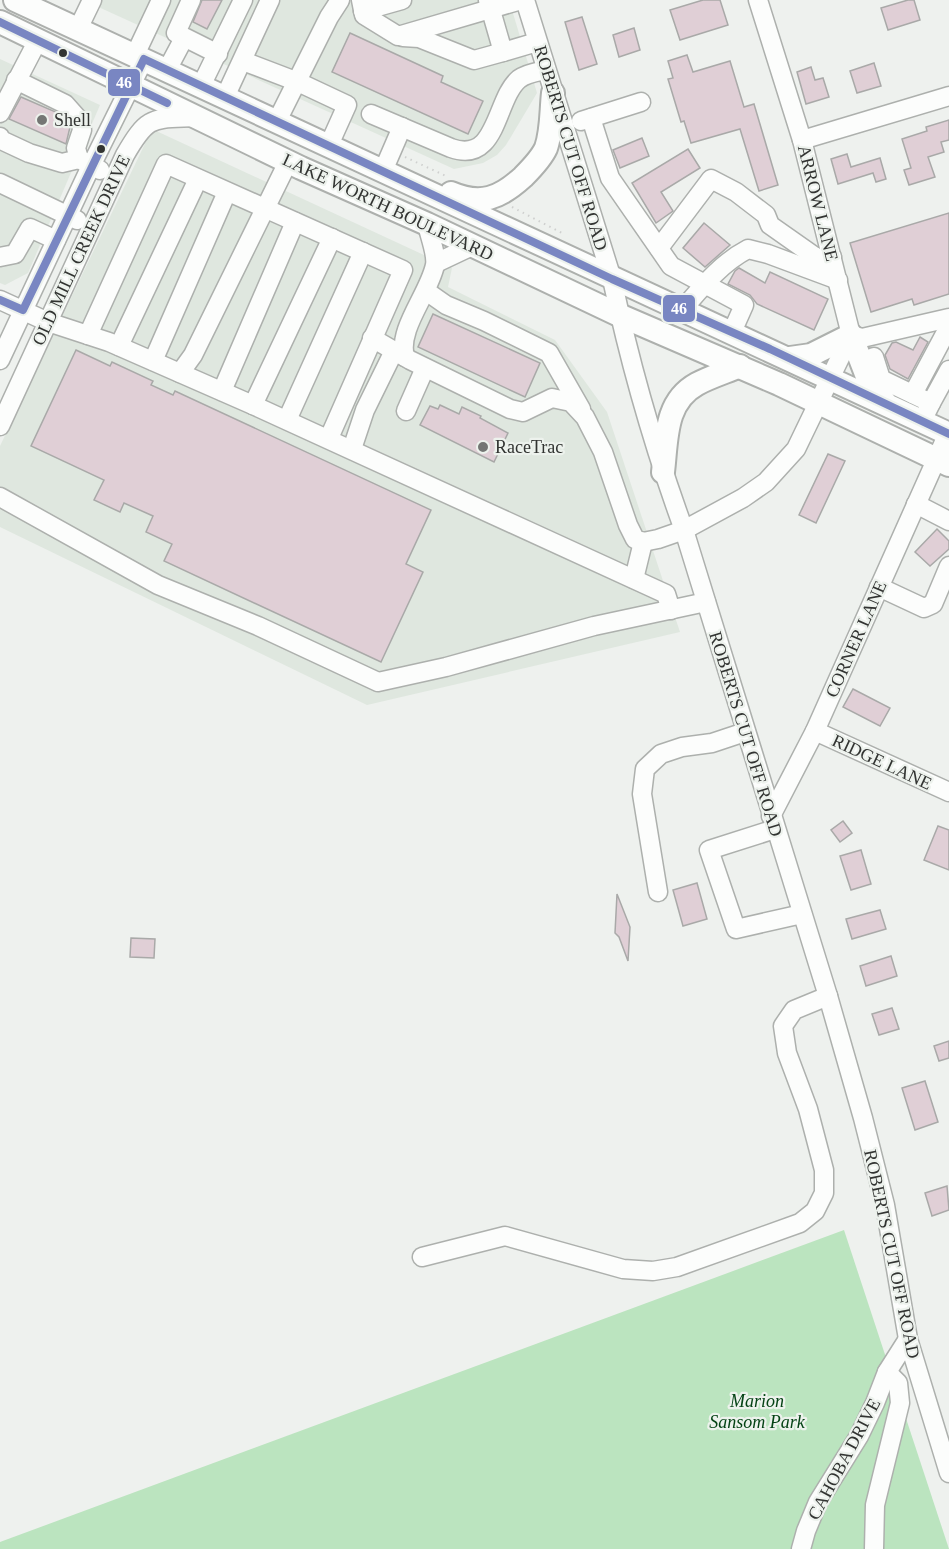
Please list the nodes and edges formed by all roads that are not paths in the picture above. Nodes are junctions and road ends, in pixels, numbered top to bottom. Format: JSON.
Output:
{"nodes":[{"id":1,"x":15,"y":0,"type":"edge"},
{"id":2,"x":92,"y":0,"type":"edge"},
{"id":3,"x":161,"y":0,"type":"edge"},
{"id":4,"x":191,"y":0,"type":"edge"},
{"id":5,"x":243,"y":0,"type":"edge"},
{"id":6,"x":270,"y":0,"type":"edge"},
{"id":7,"x":340,"y":0,"type":"edge"},
{"id":8,"x":402,"y":0,"type":"edge"},
{"id":9,"x":523,"y":0,"type":"edge"},
{"id":10,"x":758,"y":0,"type":"edge"},
{"id":11,"x":489,"y":4,"type":"edge"},
{"id":12,"x":362,"y":6,"type":"edge"},
{"id":13,"x":0,"y":22,"type":"edge"},
{"id":14,"x":78,"y":29,"type":"junction"},
{"id":15,"x":398,"y":36,"type":"junction"},
{"id":16,"x":184,"y":38,"type":"junction"},
{"id":17,"x":38,"y":40,"type":"junction"},
{"id":18,"x":537,"y":42,"type":"junction"},
{"id":19,"x":503,"y":52,"type":"junction"},
{"id":20,"x":218,"y":54,"type":"junction"},
{"id":21,"x":139,"y":57,"type":"junction"},
{"id":22,"x":243,"y":61,"type":"junction"},
{"id":23,"x":167,"y":70,"type":"junction"},
{"id":24,"x":546,"y":70,"type":"junction"},
{"id":25,"x":16,"y":80,"type":"junction"},
{"id":26,"x":298,"y":82,"type":"junction"},
{"id":27,"x":131,"y":86,"type":"junction"},
{"id":28,"x":201,"y":86,"type":"junction"},
{"id":29,"x":553,"y":93,"type":"junction"},
{"id":30,"x":949,"y":96,"type":"edge"},
{"id":31,"x":225,"y":97,"type":"junction"},
{"id":32,"x":640,"y":102,"type":"dead end"},
{"id":33,"x":0,"y":113,"type":"edge"},
{"id":34,"x":370,"y":114,"type":"dead end"},
{"id":35,"x":195,"y":117,"type":"junction"},
{"id":36,"x":591,"y":118,"type":"junction"},
{"id":37,"x":278,"y":121,"type":"junction"},
{"id":38,"x":565,"y":126,"type":"junction"},
{"id":39,"x":402,"y":127,"type":"junction"},
{"id":40,"x":0,"y":137,"type":"edge"},
{"id":41,"x":802,"y":140,"type":"junction"},
{"id":42,"x":329,"y":145,"type":"junction"},
{"id":43,"x":288,"y":162,"type":"junction"},
{"id":44,"x":85,"y":163,"type":"junction"},
{"id":45,"x":383,"y":171,"type":"junction"},
{"id":46,"x":116,"y":176,"type":"junction"},
{"id":47,"x":198,"y":179,"type":"junction"},
{"id":48,"x":0,"y":183,"type":"edge"},
{"id":49,"x":228,"y":192,"type":"junction"},
{"id":50,"x":432,"y":193,"type":"junction"},
{"id":51,"x":265,"y":208,"type":"junction"},
{"id":52,"x":68,"y":216,"type":"junction"},
{"id":53,"x":295,"y":222,"type":"junction"},
{"id":54,"x":427,"y":224,"type":"junction"},
{"id":55,"x":92,"y":227,"type":"junction"},
{"id":56,"x":332,"y":238,"type":"junction"},
{"id":57,"x":56,"y":240,"type":"junction"},
{"id":58,"x":472,"y":246,"type":"junction"},
{"id":59,"x":659,"y":248,"type":"junction"},
{"id":60,"x":363,"y":252,"type":"junction"},
{"id":61,"x":0,"y":257,"type":"edge"},
{"id":62,"x":832,"y":257,"type":"junction"},
{"id":63,"x":436,"y":263,"type":"junction"},
{"id":64,"x":612,"y":279,"type":"junction"},
{"id":65,"x":838,"y":280,"type":"junction"},
{"id":66,"x":704,"y":284,"type":"junction"},
{"id":67,"x":426,"y":291,"type":"junction"},
{"id":68,"x":0,"y":300,"type":"edge"},
{"id":69,"x":23,"y":310,"type":"junction"},
{"id":70,"x":682,"y":310,"type":"junction"},
{"id":71,"x":620,"y":315,"type":"junction"},
{"id":72,"x":48,"y":321,"type":"junction"},
{"id":73,"x":948,"y":329,"type":"edge"},
{"id":74,"x":732,"y":332,"type":"junction"},
{"id":75,"x":88,"y":335,"type":"junction"},
{"id":76,"x":851,"y":335,"type":"junction"},
{"id":77,"x":372,"y":338,"type":"junction"},
{"id":78,"x":119,"y":346,"type":"junction"},
{"id":79,"x":399,"y":354,"type":"junction"},
{"id":80,"x":780,"y":354,"type":"junction"},
{"id":81,"x":0,"y":360,"type":"edge"},
{"id":82,"x":153,"y":361,"type":"junction"},
{"id":83,"x":861,"y":362,"type":"junction"},
{"id":84,"x":740,"y":366,"type":"junction"},
{"id":85,"x":425,"y":368,"type":"junction"},
{"id":86,"x":949,"y":370,"type":"edge"},
{"id":87,"x":180,"y":373,"type":"junction"},
{"id":88,"x":832,"y":378,"type":"junction"},
{"id":89,"x":222,"y":391,"type":"junction"},
{"id":90,"x":913,"y":394,"type":"junction"},
{"id":91,"x":819,"y":404,"type":"junction"},
{"id":92,"x":887,"y":404,"type":"junction"},
{"id":93,"x":254,"y":405,"type":"junction"},
{"id":94,"x":406,"y":411,"type":"dead end"},
{"id":95,"x":927,"y":412,"type":"junction"},
{"id":96,"x":585,"y":417,"type":"junction"},
{"id":97,"x":287,"y":420,"type":"junction"},
{"id":98,"x":0,"y":426,"type":"edge"},
{"id":99,"x":949,"y":433,"type":"edge"},
{"id":100,"x":329,"y":438,"type":"junction"},
{"id":101,"x":352,"y":449,"type":"junction"},
{"id":102,"x":943,"y":462,"type":"edge"},
{"id":103,"x":663,"y":472,"type":"junction"},
{"id":104,"x":0,"y":496,"type":"edge"},
{"id":105,"x":916,"y":504,"type":"junction"},
{"id":106,"x":949,"y":521,"type":"edge"},
{"id":107,"x":684,"y":530,"type":"junction"},
{"id":108,"x":643,"y":542,"type":"junction"},
{"id":109,"x":949,"y":566,"type":"edge"},
{"id":110,"x":634,"y":579,"type":"junction"},
{"id":111,"x":879,"y":587,"type":"junction"},
{"id":112,"x":706,"y":602,"type":"junction"},
{"id":113,"x":672,"y":610,"type":"junction"},
{"id":114,"x":815,"y":731,"type":"junction"},
{"id":115,"x":746,"y":732,"type":"junction"},
{"id":116,"x":949,"y":792,"type":"edge"},
{"id":117,"x":773,"y":822,"type":"junction"},
{"id":118,"x":658,"y":892,"type":"dead end"},
{"id":119,"x":802,"y":914,"type":"junction"},
{"id":120,"x":828,"y":996,"type":"junction"},
{"id":121,"x":422,"y":1257,"type":"dead end"},
{"id":122,"x":908,"y":1339,"type":"junction"},
{"id":123,"x":887,"y":1372,"type":"junction"},
{"id":124,"x":949,"y":1473,"type":"edge"},
{"id":125,"x":801,"y":1549,"type":"edge"},
{"id":126,"x":874,"y":1549,"type":"edge"}],
"edges":[{"from":1,"to":14,"type":"main road","name":"LAKE WORTH BOULEVARD"},
{"from":2,"to":14,"type":"street"},
{"from":3,"to":21,"type":"street","name":"OLD MILL CREEK DRIVE"},
{"from":4,"to":16,"type":"street"},
{"from":5,"to":20,"type":"street"},
{"from":6,"to":22,"type":"street"},
{"from":7,"to":26,"type":"street"},
{"from":8,"to":12,"type":"street"},
{"from":9,"to":11,"type":"street"},
{"from":9,"to":18,"type":"street","name":"ROBERTS CUT OFF ROAD"},
{"from":10,"to":41,"type":"street","name":"ARROW LANE"},
{"from":11,"to":15,"type":"street"},
{"from":11,"to":19,"type":"street"},
{"from":12,"to":15,"type":"street"},
{"from":13,"to":17,"type":"main road","name":"LAKE WORTH BOULEVARD"},
{"from":14,"to":21,"type":"main road","name":"LAKE WORTH BOULEVARD"},
{"from":15,"to":19,"type":"street"},
{"from":16,"to":20,"type":"street"},
{"from":16,"to":23,"type":"street"},
{"from":17,"to":25,"type":"street"},
{"from":17,"to":27,"type":"main road","name":"LAKE WORTH BOULEVARD"},
{"from":18,"to":19,"type":"street"},
{"from":18,"to":24,"type":"street","name":"ROBERTS CUT OFF ROAD"},
{"from":20,"to":28,"type":"street"},
{"from":21,"to":23,"type":"main road","name":"LAKE WORTH BOULEVARD"},
{"from":21,"to":27,"type":"street","name":"OLD MILL CREEK DRIVE"},
{"from":22,"to":26,"type":"street"},
{"from":22,"to":31,"type":"street"},
{"from":23,"to":28,"type":"main road","name":"LAKE WORTH BOULEVARD"},
{"from":24,"to":29,"type":"street","name":"ROBERTS CUT OFF ROAD"},
{"from":24,"to":39,"type":"street"},
{"from":25,"to":33,"type":"street"},
{"from":25,"to":44,"type":"street"},
{"from":26,"to":37,"type":"street"},
{"from":26,"to":42,"type":"street"},
{"from":27,"to":35,"type":"main road","name":"LAKE WORTH BOULEVARD"},
{"from":27,"to":44,"type":"street","name":"OLD MILL CREEK DRIVE"},
{"from":28,"to":31,"type":"main road","name":"LAKE WORTH BOULEVARD"},
{"from":29,"to":38,"type":"street","name":"ROBERTS CUT OFF ROAD"},
{"from":29,"to":50,"type":"main road"},
{"from":30,"to":41,"type":"street"},
{"from":31,"to":37,"type":"main road","name":"LAKE WORTH BOULEVARD"},
{"from":32,"to":36,"type":"street"},
{"from":34,"to":39,"type":"street"},
{"from":35,"to":43,"type":"main road","name":"LAKE WORTH BOULEVARD"},
{"from":35,"to":46,"type":"street","name":"OLD MILL CREEK DRIVE"},
{"from":36,"to":38,"type":"street"},
{"from":36,"to":59,"type":"street"},
{"from":37,"to":42,"type":"main road","name":"LAKE WORTH BOULEVARD"},
{"from":38,"to":64,"type":"street","name":"ROBERTS CUT OFF ROAD"},
{"from":39,"to":45,"type":"street"},
{"from":40,"to":44,"type":"street"},
{"from":41,"to":62,"type":"street","name":"ARROW LANE"},
{"from":42,"to":45,"type":"main road","name":"LAKE WORTH BOULEVARD"},
{"from":43,"to":51,"type":"street"},
{"from":43,"to":54,"type":"main road","name":"LAKE WORTH BOULEVARD"},
{"from":44,"to":46,"type":"street"},
{"from":44,"to":52,"type":"street","name":"OLD MILL CREEK DRIVE"},
{"from":45,"to":50,"type":"main road","name":"LAKE WORTH BOULEVARD"},
{"from":46,"to":55,"type":"street","name":"OLD MILL CREEK DRIVE"},
{"from":47,"to":49,"type":"street"},
{"from":47,"to":75,"type":"street"},
{"from":47,"to":78,"type":"street"},
{"from":48,"to":52,"type":"street"},
{"from":49,"to":51,"type":"street"},
{"from":49,"to":82,"type":"street"},
{"from":50,"to":64,"type":"main road","name":"LAKE WORTH BOULEVARD"},
{"from":51,"to":53,"type":"street"},
{"from":51,"to":87,"type":"street"},
{"from":52,"to":55,"type":"street"},
{"from":52,"to":57,"type":"street","name":"OLD MILL CREEK DRIVE"},
{"from":53,"to":56,"type":"street"},
{"from":53,"to":89,"type":"street"},
{"from":54,"to":58,"type":"main road","name":"LAKE WORTH BOULEVARD"},
{"from":54,"to":63,"type":"street"},
{"from":55,"to":72,"type":"street","name":"OLD MILL CREEK DRIVE"},
{"from":56,"to":60,"type":"street"},
{"from":56,"to":93,"type":"street"},
{"from":57,"to":61,"type":"street"},
{"from":57,"to":69,"type":"street","name":"OLD MILL CREEK DRIVE"},
{"from":58,"to":63,"type":"street"},
{"from":58,"to":71,"type":"main road","name":"LAKE WORTH BOULEVARD"},
{"from":59,"to":62,"type":"street"},
{"from":59,"to":66,"type":"street"},
{"from":60,"to":77,"type":"street"},
{"from":60,"to":97,"type":"street"},
{"from":62,"to":65,"type":"street","name":"ARROW LANE"},
{"from":63,"to":67,"type":"street"},
{"from":64,"to":70,"type":"main road","name":"LAKE WORTH BOULEVARD"},
{"from":64,"to":71,"type":"street","name":"ROBERTS CUT OFF ROAD"},
{"from":65,"to":66,"type":"street"},
{"from":65,"to":76,"type":"street","name":"ARROW LANE"},
{"from":66,"to":70,"type":"street"},
{"from":66,"to":74,"type":"street"},
{"from":67,"to":79,"type":"street"},
{"from":67,"to":96,"type":"street"},
{"from":68,"to":69,"type":"street"},
{"from":69,"to":72,"type":"street"},
{"from":69,"to":81,"type":"street","name":"OLD MILL CREEK DRIVE"},
{"from":70,"to":74,"type":"main road","name":"LAKE WORTH BOULEVARD"},
{"from":71,"to":84,"type":"main road","name":"LAKE WORTH BOULEVARD"},
{"from":71,"to":103,"type":"street","name":"ROBERTS CUT OFF ROAD"},
{"from":72,"to":75,"type":"street"},
{"from":72,"to":98,"type":"street","name":"OLD MILL CREEK DRIVE"},
{"from":73,"to":76,"type":"street"},
{"from":73,"to":90,"type":"street"},
{"from":74,"to":80,"type":"main road","name":"LAKE WORTH BOULEVARD"},
{"from":75,"to":78,"type":"street"},
{"from":76,"to":80,"type":"main road"},
{"from":76,"to":83,"type":"main road"},
{"from":76,"to":88,"type":"street"},
{"from":77,"to":79,"type":"street"},
{"from":77,"to":100,"type":"street"},
{"from":78,"to":82,"type":"street"},
{"from":79,"to":85,"type":"street"},
{"from":79,"to":101,"type":"street"},
{"from":80,"to":88,"type":"main road","name":"LAKE WORTH BOULEVARD"},
{"from":82,"to":87,"type":"street"},
{"from":83,"to":90,"type":"street"},
{"from":83,"to":92,"type":"main road"},
{"from":84,"to":91,"type":"main road","name":"LAKE WORTH BOULEVARD"},
{"from":84,"to":103,"type":"main road"},
{"from":85,"to":94,"type":"street"},
{"from":85,"to":96,"type":"street"},
{"from":86,"to":95,"type":"street"},
{"from":87,"to":89,"type":"street"},
{"from":88,"to":91,"type":"street"},
{"from":88,"to":92,"type":"main road","name":"LAKE WORTH BOULEVARD"},
{"from":89,"to":93,"type":"street"},
{"from":90,"to":95,"type":"street"},
{"from":91,"to":102,"type":"main road","name":"LAKE WORTH BOULEVARD"},
{"from":91,"to":107,"type":"street"},
{"from":92,"to":95,"type":"main road","name":"LAKE WORTH BOULEVARD"},
{"from":93,"to":97,"type":"street"},
{"from":95,"to":99,"type":"main road","name":"LAKE WORTH BOULEVARD"},
{"from":96,"to":108,"type":"street"},
{"from":97,"to":100,"type":"street"},
{"from":99,"to":102,"type":"street","name":"CORNER LANE"},
{"from":100,"to":101,"type":"street"},
{"from":101,"to":110,"type":"street"},
{"from":102,"to":105,"type":"street","name":"CORNER LANE"},
{"from":103,"to":107,"type":"street","name":"ROBERTS CUT OFF ROAD"},
{"from":104,"to":113,"type":"street"},
{"from":105,"to":106,"type":"street"},
{"from":105,"to":111,"type":"street","name":"CORNER LANE"},
{"from":107,"to":108,"type":"street"},
{"from":107,"to":112,"type":"street","name":"ROBERTS CUT OFF ROAD"},
{"from":108,"to":110,"type":"street"},
{"from":109,"to":111,"type":"street"},
{"from":110,"to":113,"type":"street"},
{"from":111,"to":114,"type":"street","name":"CORNER LANE"},
{"from":112,"to":113,"type":"street"},
{"from":112,"to":115,"type":"street","name":"ROBERTS CUT OFF ROAD"},
{"from":114,"to":116,"type":"street","name":"RIDGE LANE"},
{"from":114,"to":117,"type":"street","name":"CORNER LANE"},
{"from":115,"to":117,"type":"street","name":"ROBERTS CUT OFF ROAD"},
{"from":115,"to":118,"type":"street"},
{"from":117,"to":119,"type":"street","name":"ROBERTS CUT OFF ROAD"},
{"from":117,"to":119,"type":"street"},
{"from":119,"to":120,"type":"street","name":"ROBERTS CUT OFF ROAD"},
{"from":120,"to":121,"type":"street"},
{"from":120,"to":122,"type":"street","name":"ROBERTS CUT OFF ROAD"},
{"from":122,"to":123,"type":"street","name":"CAHOBA DRIVE"},
{"from":122,"to":124,"type":"street","name":"ROBERTS CUT OFF ROAD"},
{"from":123,"to":125,"type":"street","name":"CAHOBA DRIVE"},
{"from":123,"to":126,"type":"street"}]}
